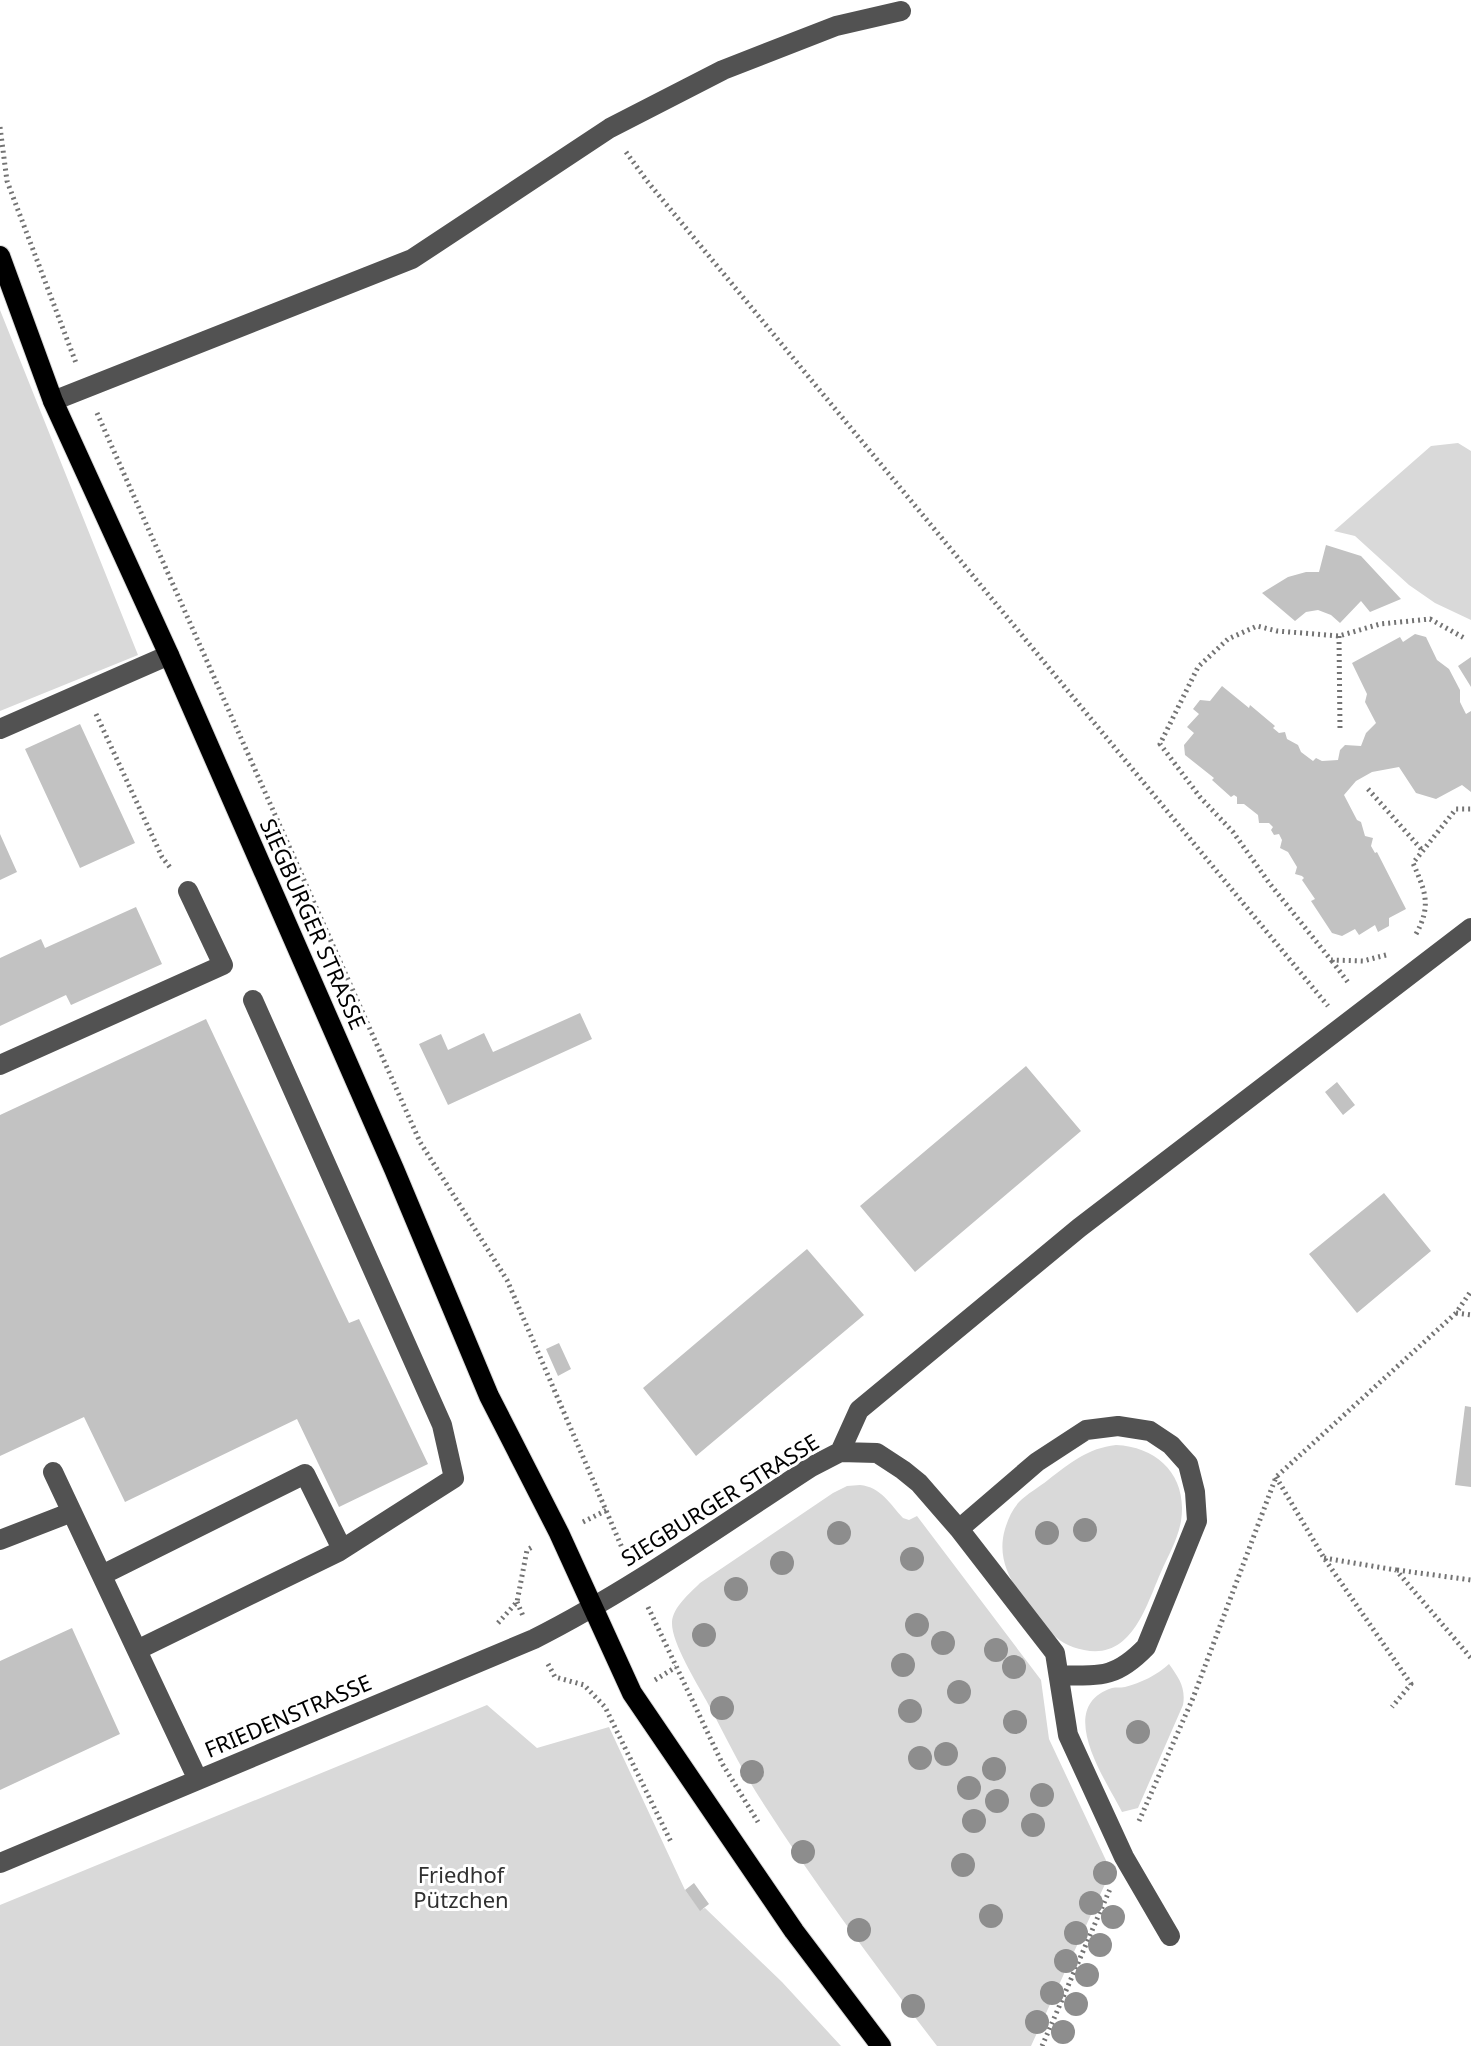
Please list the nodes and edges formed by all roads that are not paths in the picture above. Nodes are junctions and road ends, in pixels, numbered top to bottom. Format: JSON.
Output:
{"nodes":[{"id":1,"x":901,"y":11,"type":"dead end"},
{"id":2,"x":0,"y":256,"type":"edge"},
{"id":3,"x":53,"y":401,"type":"junction"},
{"id":4,"x":169,"y":655,"type":"junction"},
{"id":5,"x":0,"y":729,"type":"edge"},
{"id":6,"x":188,"y":891,"type":"road end"},
{"id":7,"x":1471,"y":928,"type":"edge"},
{"id":8,"x":253,"y":1000,"type":"dead end"},
{"id":9,"x":0,"y":1065,"type":"edge"},
{"id":10,"x":840,"y":1452,"type":"junction"},
{"id":11,"x":53,"y":1472,"type":"dead end"},
{"id":12,"x":72,"y":1512,"type":"junction"},
{"id":13,"x":959,"y":1529,"type":"junction"},
{"id":14,"x":0,"y":1540,"type":"edge"},
{"id":15,"x":342,"y":1549,"type":"junction"},
{"id":16,"x":102,"y":1575,"type":"junction"},
{"id":17,"x":592,"y":1608,"type":"junction"},
{"id":18,"x":137,"y":1650,"type":"junction"},
{"id":19,"x":1060,"y":1675,"type":"junction"},
{"id":20,"x":198,"y":1780,"type":"junction"},
{"id":21,"x":0,"y":1863,"type":"edge"},
{"id":22,"x":1170,"y":1936,"type":"dead end"},
{"id":23,"x":881,"y":2046,"type":"edge"}],
"edges":[{"from":1,"to":3,"type":"street"},
{"from":2,"to":3,"type":"main road","name":"SIEGBURGER STRASSE"},
{"from":3,"to":4,"type":"main road","name":"SIEGBURGER STRASSE"},
{"from":4,"to":5,"type":"street"},
{"from":4,"to":17,"type":"main road","name":"SIEGBURGER STRASSE"},
{"from":6,"to":9,"type":"street"},
{"from":7,"to":10,"type":"street"},
{"from":8,"to":15,"type":"street"},
{"from":10,"to":13,"type":"street","name":"SIEGBURGER STRASSE"},
{"from":10,"to":17,"type":"street","name":"SIEGBURGER STRASSE"},
{"from":11,"to":12,"type":"street"},
{"from":12,"to":14,"type":"street"},
{"from":12,"to":16,"type":"street"},
{"from":13,"to":19,"type":"street","name":"SIEGBURGER STRASSE"},
{"from":13,"to":19,"type":"street"},
{"from":15,"to":16,"type":"street"},
{"from":15,"to":18,"type":"street"},
{"from":16,"to":18,"type":"street"},
{"from":17,"to":20,"type":"street","name":"FRIEDENSTRASSE"},
{"from":17,"to":23,"type":"main road","name":"SIEGBURGER STRASSE"},
{"from":18,"to":20,"type":"street"},
{"from":19,"to":22,"type":"street","name":"SIEGBURGER STRASSE"},
{"from":20,"to":21,"type":"street","name":"FRIEDENSTRASSE"}]}
